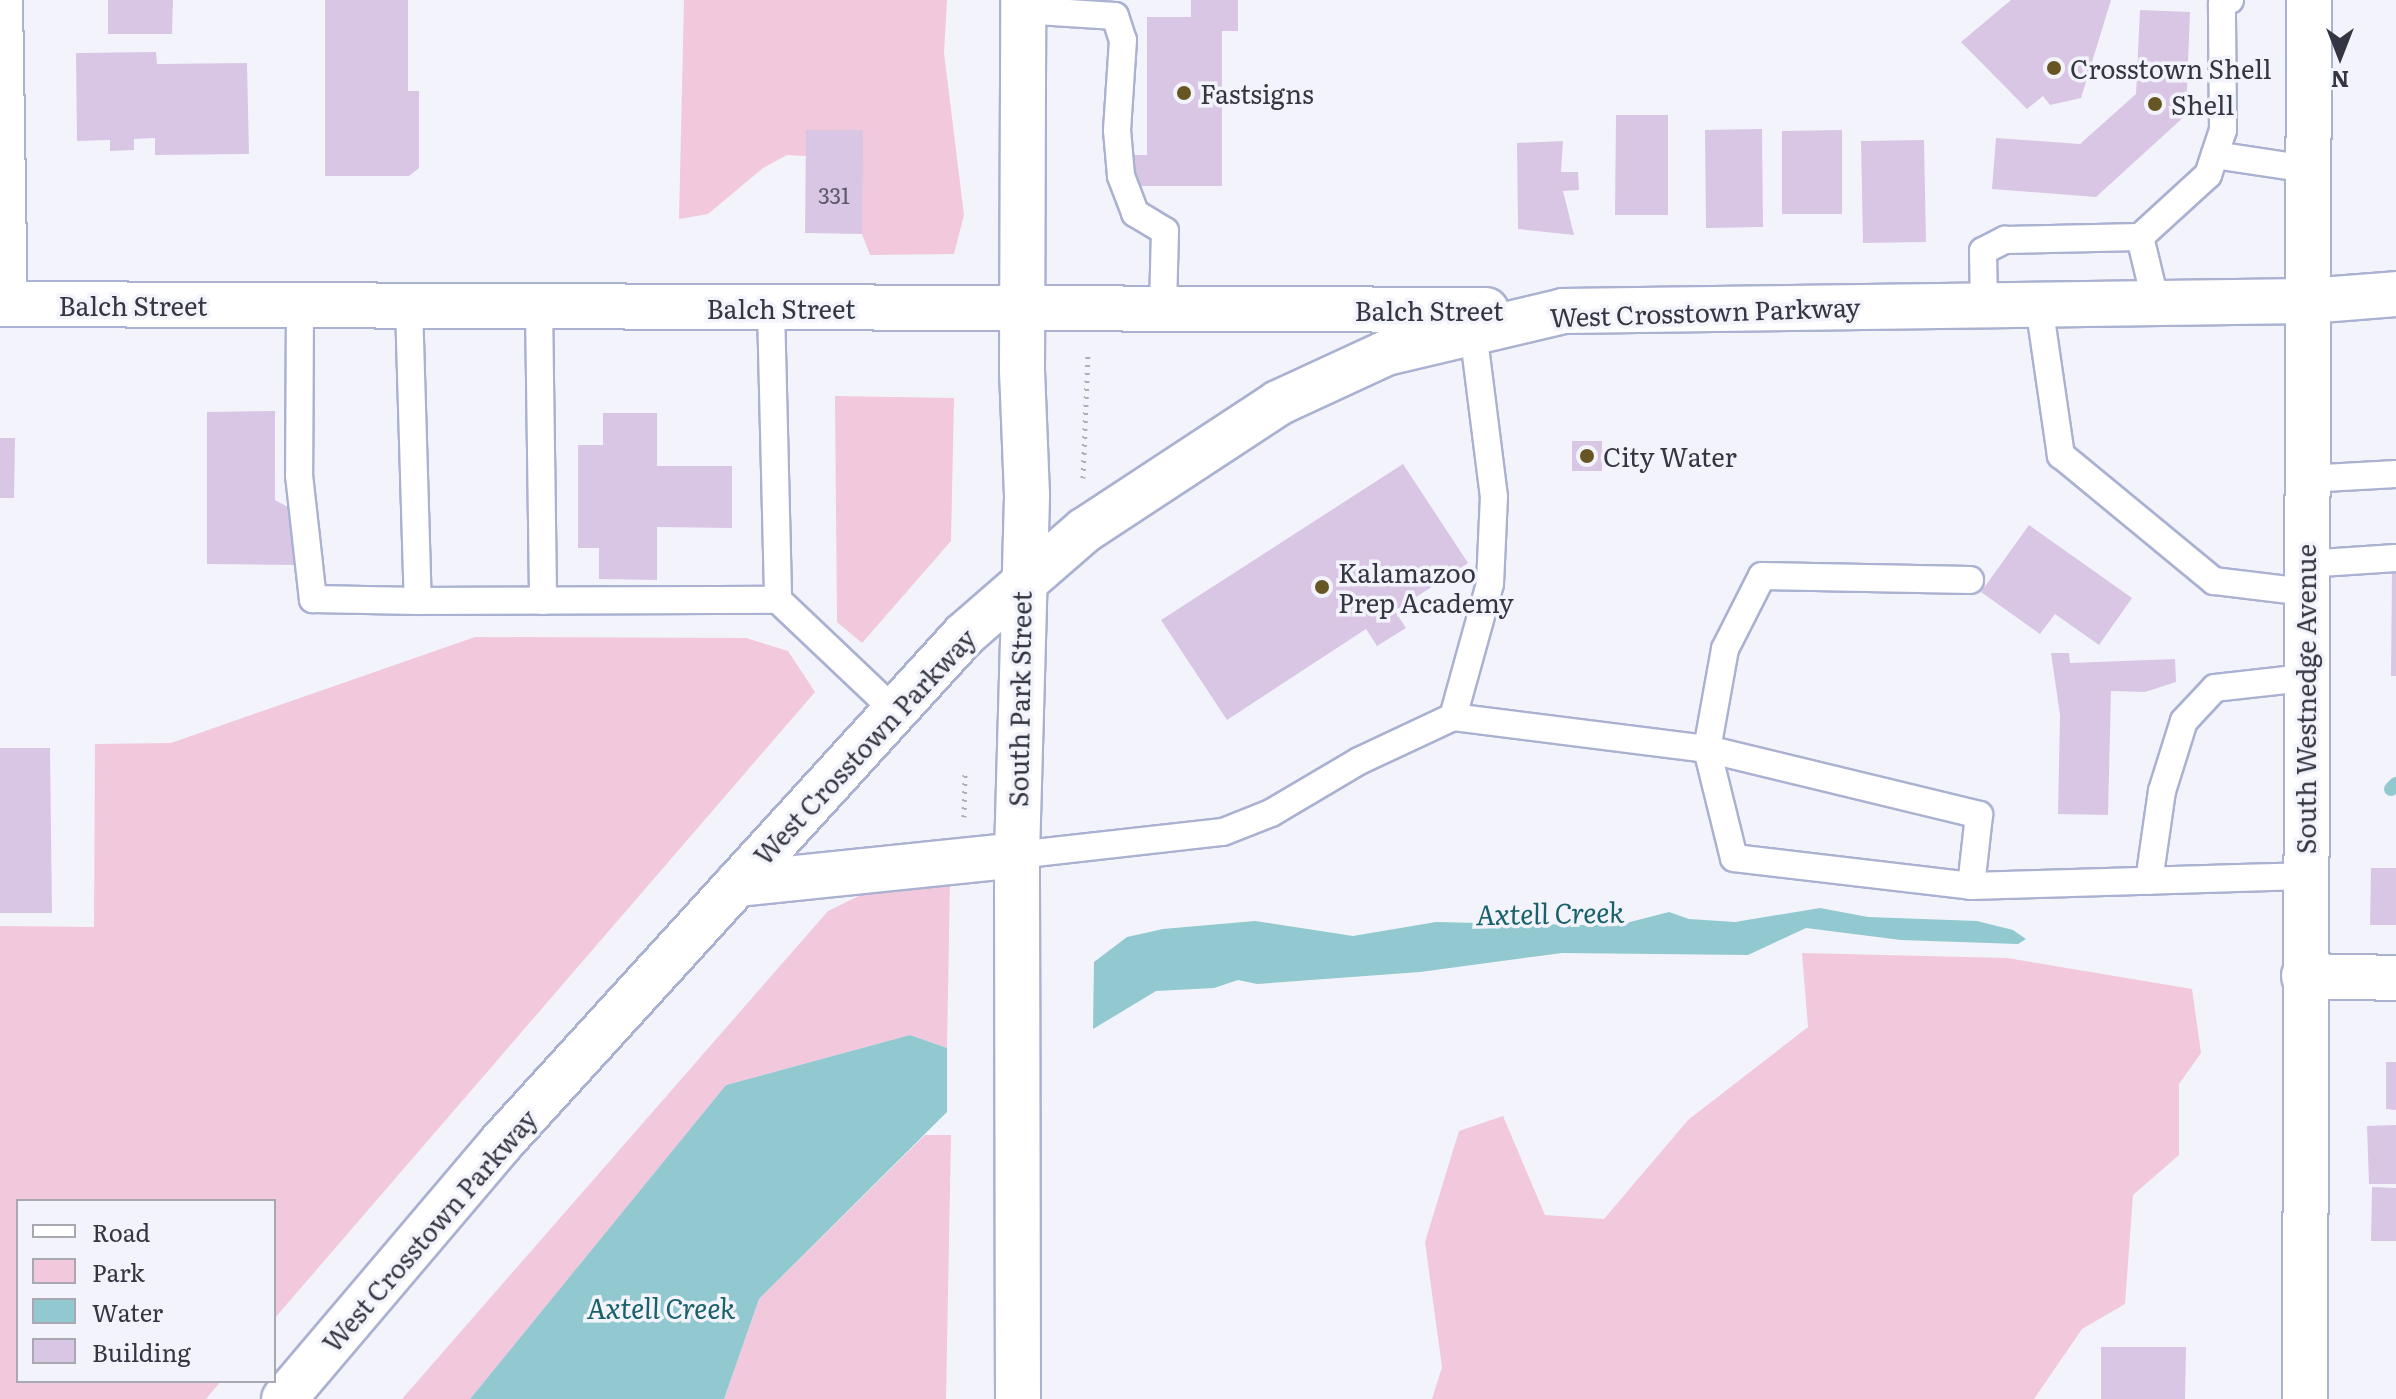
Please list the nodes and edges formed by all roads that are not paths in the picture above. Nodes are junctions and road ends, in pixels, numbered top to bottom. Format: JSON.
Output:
{"nodes":[{"id":1,"x":0,"y":0,"type":"edge"},
{"id":2,"x":2309,"y":0,"type":"edge"},
{"id":3,"x":2224,"y":1,"type":"edge"},
{"id":4,"x":1022,"y":5,"type":"edge"},
{"id":5,"x":2215,"y":155,"type":"junction"},
{"id":6,"x":2308,"y":169,"type":"junction"},
{"id":7,"x":2140,"y":237,"type":"junction"},
{"id":8,"x":2396,"y":294,"type":"edge"},
{"id":9,"x":2308,"y":301,"type":"junction"},
{"id":10,"x":2156,"y":303,"type":"junction"},
{"id":11,"x":3,"y":304,"type":"edge"},
{"id":12,"x":300,"y":305,"type":"junction"},
{"id":13,"x":1984,"y":305,"type":"junction"},
{"id":14,"x":2039,"y":305,"type":"junction"},
{"id":15,"x":409,"y":306,"type":"junction"},
{"id":16,"x":539,"y":307,"type":"junction"},
{"id":17,"x":771,"y":308,"type":"junction"},
{"id":18,"x":1025,"y":310,"type":"junction"},
{"id":19,"x":1163,"y":310,"type":"junction"},
{"id":20,"x":1563,"y":311,"type":"junction"},
{"id":21,"x":1473,"y":330,"type":"junction"},
{"id":22,"x":2396,"y":474,"type":"edge"},
{"id":23,"x":2306,"y":479,"type":"junction"},
{"id":24,"x":2396,"y":558,"type":"edge"},
{"id":25,"x":2305,"y":578,"type":"junction"},
{"id":26,"x":1021,"y":580,"type":"junction"},
{"id":27,"x":1970,"y":580,"type":"dead end"},
{"id":28,"x":778,"y":600,"type":"junction"},
{"id":29,"x":418,"y":601,"type":"junction"},
{"id":30,"x":543,"y":601,"type":"junction"},
{"id":31,"x":2304,"y":678,"type":"junction"},
{"id":32,"x":896,"y":712,"type":"junction"},
{"id":33,"x":1453,"y":717,"type":"junction"},
{"id":34,"x":1707,"y":749,"type":"junction"},
{"id":35,"x":1017,"y":855,"type":"junction"},
{"id":36,"x":2304,"y":876,"type":"junction"},
{"id":37,"x":2149,"y":881,"type":"junction"},
{"id":38,"x":737,"y":884,"type":"junction"},
{"id":39,"x":1971,"y":886,"type":"junction"},
{"id":40,"x":2304,"y":976,"type":"junction"},
{"id":41,"x":2396,"y":978,"type":"edge"},
{"id":42,"x":284,"y":1399,"type":"edge"},
{"id":43,"x":1018,"y":1399,"type":"edge"},
{"id":44,"x":2305,"y":1399,"type":"edge"}],
"edges":[{"from":1,"to":11,"type":"street"},
{"from":2,"to":6,"type":"street","name":"South Westnedge Avenue"},
{"from":3,"to":5,"type":"lane"},
{"from":4,"to":18,"type":"street","name":"South Park Street"},
{"from":4,"to":19,"type":"lane"},
{"from":5,"to":6,"type":"lane"},
{"from":5,"to":7,"type":"lane"},
{"from":6,"to":9,"type":"street","name":"South Westnedge Avenue"},
{"from":7,"to":10,"type":"lane"},
{"from":7,"to":13,"type":"lane"},
{"from":8,"to":9,"type":"street","name":"West Crosstown Parkway"},
{"from":9,"to":10,"type":"street","name":"West Crosstown Parkway"},
{"from":9,"to":23,"type":"street","name":"South Westnedge Avenue"},
{"from":10,"to":14,"type":"street","name":"West Crosstown Parkway"},
{"from":11,"to":12,"type":"street","name":"Balch Street"},
{"from":12,"to":15,"type":"street","name":"Balch Street"},
{"from":12,"to":29,"type":"lane"},
{"from":13,"to":14,"type":"street","name":"West Crosstown Parkway"},
{"from":13,"to":20,"type":"street","name":"West Crosstown Parkway"},
{"from":14,"to":25,"type":"lane"},
{"from":15,"to":16,"type":"street","name":"Balch Street"},
{"from":15,"to":29,"type":"lane"},
{"from":16,"to":17,"type":"street","name":"Balch Street"},
{"from":16,"to":30,"type":"lane"},
{"from":17,"to":18,"type":"street","name":"Balch Street"},
{"from":17,"to":28,"type":"lane"},
{"from":18,"to":19,"type":"street","name":"Balch Street"},
{"from":18,"to":26,"type":"street","name":"South Park Street"},
{"from":19,"to":20,"type":"street","name":"Balch Street"},
{"from":20,"to":21,"type":"street","name":"West Crosstown Parkway"},
{"from":21,"to":26,"type":"street","name":"West Crosstown Parkway"},
{"from":21,"to":33,"type":"lane"},
{"from":22,"to":23,"type":"lane"},
{"from":23,"to":25,"type":"street","name":"South Westnedge Avenue"},
{"from":24,"to":25,"type":"lane"},
{"from":25,"to":31,"type":"street","name":"South Westnedge Avenue"},
{"from":26,"to":32,"type":"street","name":"West Crosstown Parkway"},
{"from":26,"to":35,"type":"street","name":"South Park Street"},
{"from":27,"to":34,"type":"lane"},
{"from":28,"to":30,"type":"lane"},
{"from":28,"to":32,"type":"lane"},
{"from":29,"to":30,"type":"lane"},
{"from":31,"to":36,"type":"street","name":"South Westnedge Avenue"},
{"from":31,"to":37,"type":"lane"},
{"from":32,"to":38,"type":"street","name":"West Crosstown Parkway"},
{"from":33,"to":34,"type":"lane"},
{"from":33,"to":35,"type":"lane"},
{"from":34,"to":39,"type":"lane"},
{"from":34,"to":39,"type":"lane"},
{"from":35,"to":38,"type":"street","name":"West Crosstown Parkway"},
{"from":35,"to":43,"type":"street","name":"South Park Street"},
{"from":36,"to":37,"type":"lane"},
{"from":36,"to":40,"type":"street","name":"South Westnedge Avenue"},
{"from":37,"to":39,"type":"lane"},
{"from":38,"to":42,"type":"street","name":"West Crosstown Parkway"},
{"from":40,"to":41,"type":"street"},
{"from":40,"to":44,"type":"street","name":"South Westnedge Avenue"}]}
